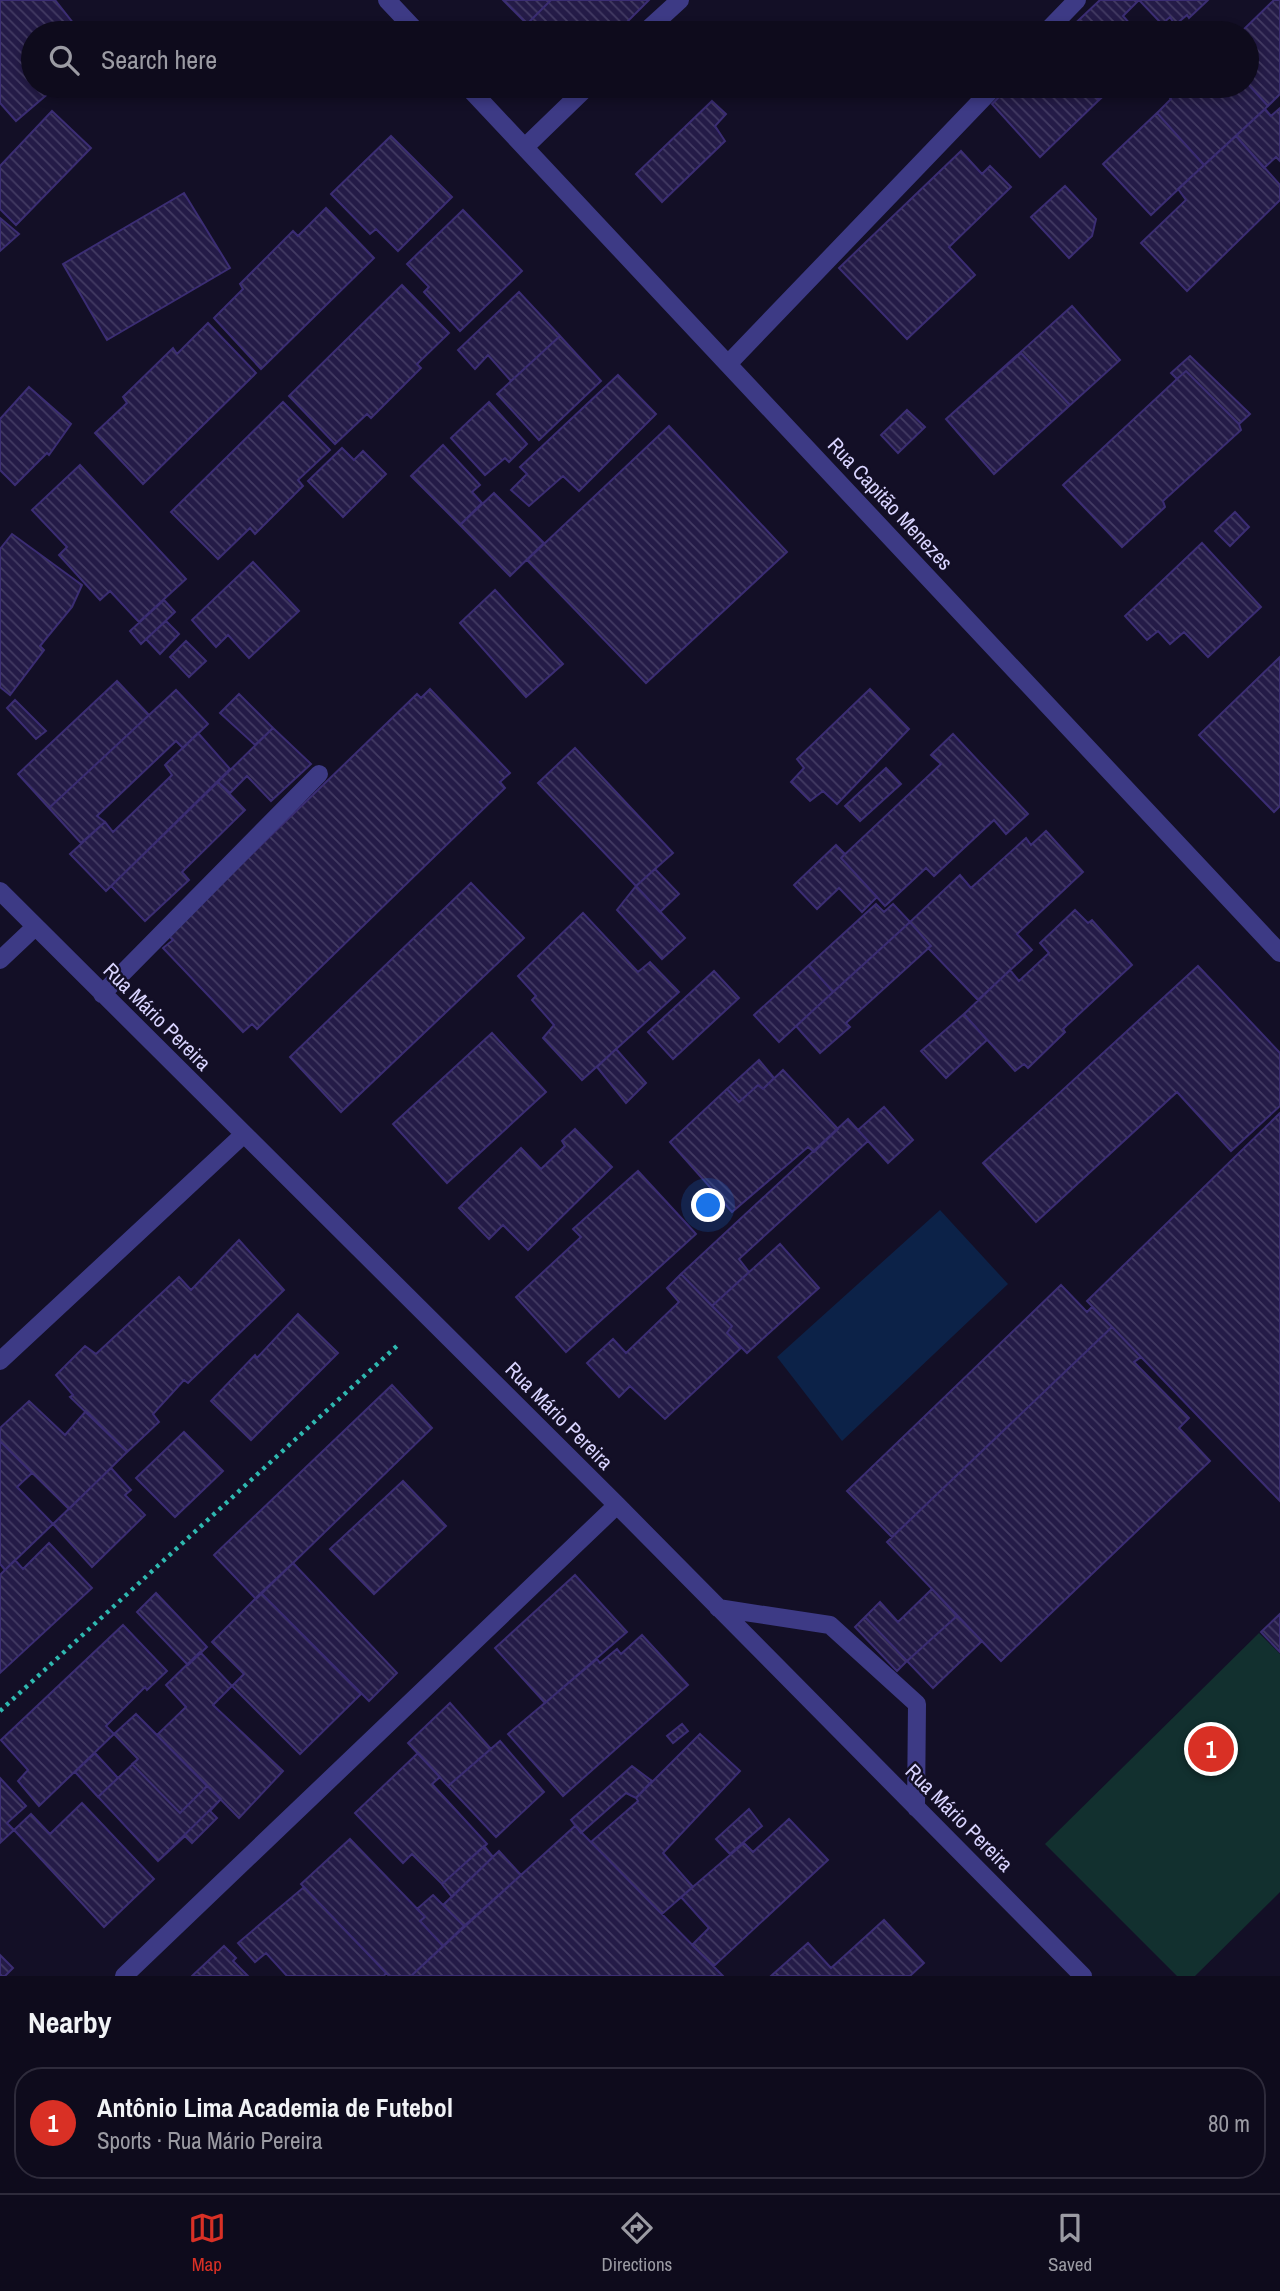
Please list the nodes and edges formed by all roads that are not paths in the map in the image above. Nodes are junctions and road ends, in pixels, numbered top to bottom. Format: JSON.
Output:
{"nodes":[{"id":1,"x":387,"y":0,"type":"edge"},
{"id":2,"x":680,"y":0,"type":"edge"},
{"id":3,"x":1077,"y":0,"type":"edge"},
{"id":4,"x":407,"y":21,"type":"edge"},
{"id":5,"x":657,"y":21,"type":"edge"},
{"id":6,"x":1057,"y":21,"type":"edge"},
{"id":7,"x":478,"y":98,"type":"edge"},
{"id":8,"x":576,"y":98,"type":"edge"},
{"id":9,"x":983,"y":98,"type":"edge"},
{"id":10,"x":525,"y":147,"type":"junction"},
{"id":11,"x":728,"y":364,"type":"junction"},
{"id":12,"x":319,"y":774,"type":"dead end"},
{"id":13,"x":0,"y":891,"type":"edge"},
{"id":14,"x":35,"y":927,"type":"junction"},
{"id":15,"x":1280,"y":953,"type":"edge"},
{"id":16,"x":0,"y":960,"type":"edge"},
{"id":17,"x":103,"y":994,"type":"junction"},
{"id":18,"x":243,"y":1135,"type":"junction"},
{"id":19,"x":0,"y":1361,"type":"edge"},
{"id":20,"x":617,"y":1505,"type":"junction"},
{"id":21,"x":718,"y":1608,"type":"junction"},
{"id":22,"x":916,"y":1808,"type":"junction"},
{"id":23,"x":124,"y":1976,"type":"edge"},
{"id":24,"x":1083,"y":1976,"type":"edge"}],
"edges":[{"from":1,"to":4,"type":"street"},
{"from":2,"to":5,"type":"street"},
{"from":3,"to":6,"type":"street"},
{"from":7,"to":10,"type":"street","name":"Rua Capitão Menezes"},
{"from":8,"to":10,"type":"street"},
{"from":9,"to":11,"type":"street"},
{"from":10,"to":11,"type":"street","name":"Rua Capitão Menezes"},
{"from":11,"to":15,"type":"street","name":"Rua Capitão Menezes"},
{"from":12,"to":17,"type":"street"},
{"from":13,"to":14,"type":"street","name":"Rua Mário Pereira"},
{"from":14,"to":16,"type":"street"},
{"from":14,"to":17,"type":"street","name":"Rua Mário Pereira"},
{"from":17,"to":18,"type":"street","name":"Rua Mário Pereira"},
{"from":18,"to":19,"type":"street"},
{"from":18,"to":20,"type":"street","name":"Rua Mário Pereira"},
{"from":20,"to":21,"type":"street","name":"Rua Mário Pereira"},
{"from":20,"to":23,"type":"street"},
{"from":21,"to":22,"type":"street","name":"Rua Mário Pereira"},
{"from":21,"to":22,"type":"street"},
{"from":22,"to":24,"type":"street","name":"Rua Mário Pereira"}]}
